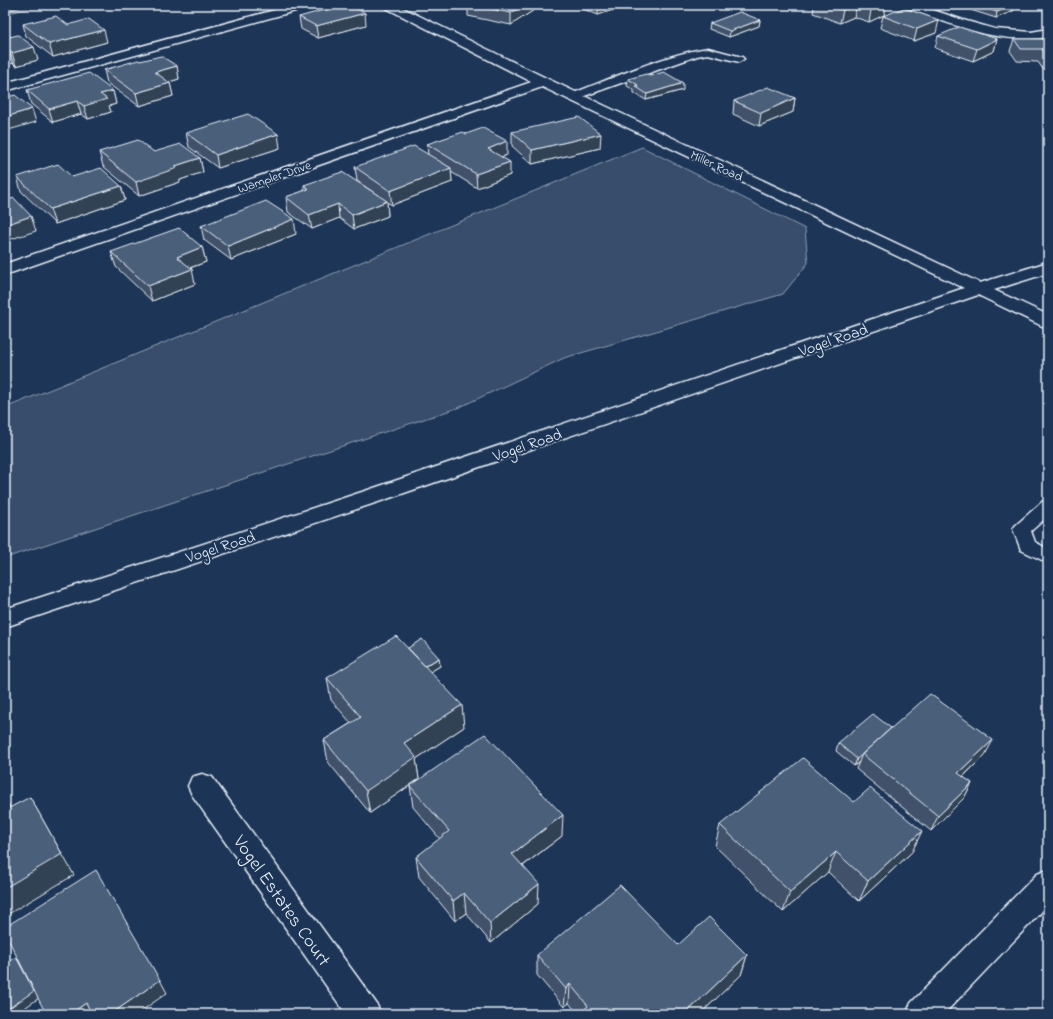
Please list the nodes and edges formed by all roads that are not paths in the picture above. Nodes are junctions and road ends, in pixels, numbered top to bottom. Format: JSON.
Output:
{"nodes":[{"id":1,"x":306,"y":5,"type":"edge"},
{"id":2,"x":388,"y":5,"type":"edge"},
{"id":3,"x":907,"y":5,"type":"edge"},
{"id":4,"x":1048,"y":33,"type":"edge"},
{"id":5,"x":739,"y":59,"type":"dead end"},
{"id":6,"x":543,"y":82,"type":"junction"},
{"id":7,"x":5,"y":87,"type":"edge"},
{"id":8,"x":572,"y":96,"type":"junction"},
{"id":9,"x":1048,"y":267,"type":"edge"},
{"id":10,"x":5,"y":270,"type":"edge"},
{"id":11,"x":979,"y":289,"type":"junction"},
{"id":12,"x":1048,"y":322,"type":"edge"},
{"id":13,"x":1048,"y":506,"type":"edge"},
{"id":14,"x":1048,"y":557,"type":"edge"},
{"id":15,"x":5,"y":618,"type":"edge"},
{"id":16,"x":202,"y":786,"type":"dead end"},
{"id":17,"x":1048,"y":884,"type":"edge"},
{"id":18,"x":365,"y":1014,"type":"edge"},
{"id":19,"x":922,"y":1014,"type":"edge"}],
"edges":[{"from":1,"to":7,"type":"street"},
{"from":2,"to":6,"type":"street","name":"Miller Road"},
{"from":3,"to":4,"type":"street"},
{"from":5,"to":8,"type":"lane"},
{"from":6,"to":8,"type":"street","name":"Miller Road"},
{"from":6,"to":10,"type":"street","name":"Wampler Drive"},
{"from":8,"to":11,"type":"street","name":"Miller Road"},
{"from":9,"to":11,"type":"street","name":"Vogel Road"},
{"from":11,"to":12,"type":"street","name":"Miller Road"},
{"from":11,"to":15,"type":"street","name":"Vogel Road"},
{"from":13,"to":14,"type":"lane"},
{"from":16,"to":18,"type":"street","name":"Vogel Estates Court"},
{"from":17,"to":19,"type":"street"}]}
